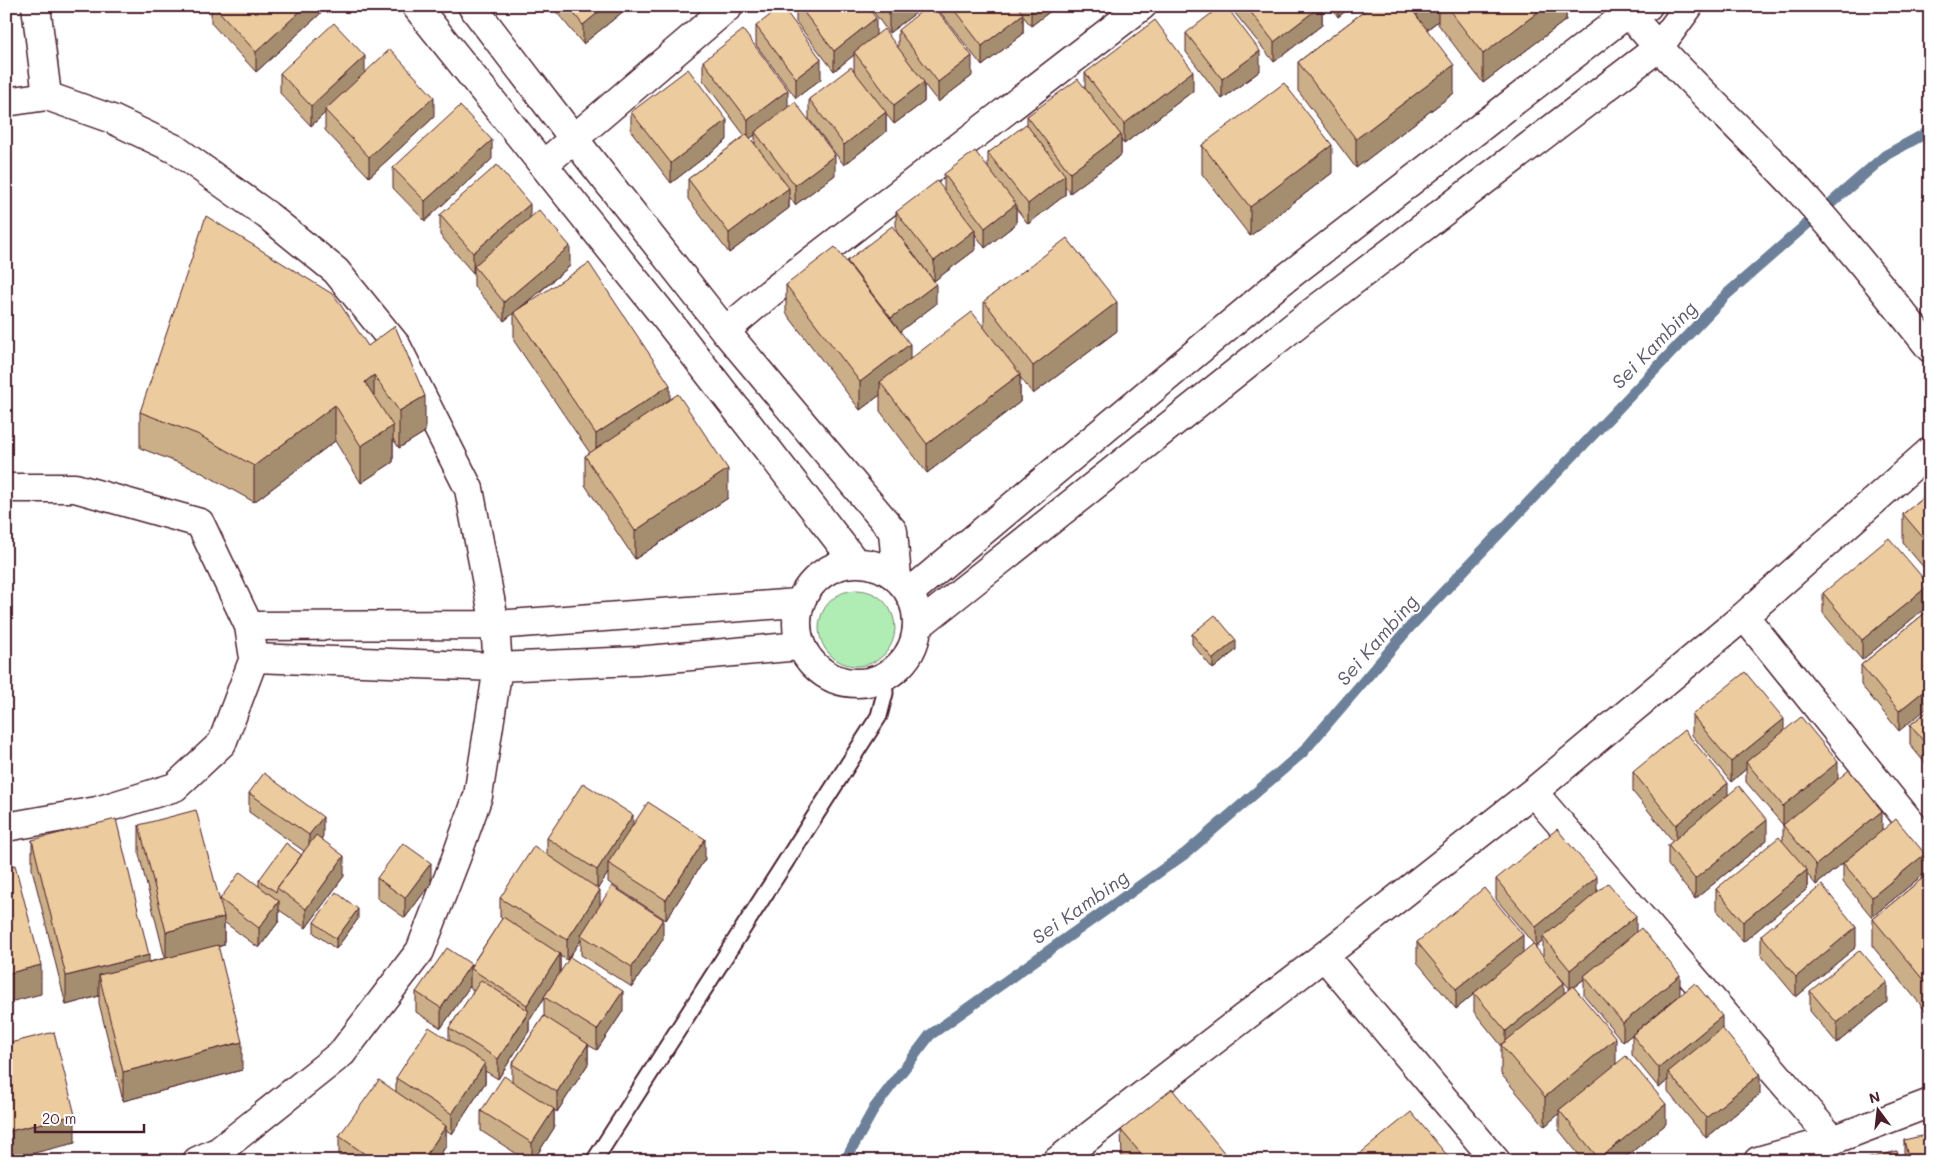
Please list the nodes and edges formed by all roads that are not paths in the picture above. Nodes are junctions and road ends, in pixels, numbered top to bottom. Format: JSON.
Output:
{"nodes":[{"id":1,"x":36,"y":6,"type":"edge"},
{"id":2,"x":416,"y":6,"type":"edge"},
{"id":3,"x":472,"y":6,"type":"edge"},
{"id":4,"x":730,"y":6,"type":"edge"},
{"id":5,"x":1142,"y":6,"type":"edge"},
{"id":6,"x":1689,"y":6,"type":"edge"},
{"id":7,"x":1633,"y":9,"type":"edge"},
{"id":8,"x":1659,"y":47,"type":"junction"},
{"id":9,"x":47,"y":96,"type":"junction"},
{"id":10,"x":6,"y":102,"type":"edge"},
{"id":11,"x":574,"y":139,"type":"junction"},
{"id":12,"x":543,"y":165,"type":"junction"},
{"id":13,"x":1277,"y":285,"type":"junction"},
{"id":14,"x":1302,"y":320,"type":"junction"},
{"id":15,"x":725,"y":331,"type":"junction"},
{"id":16,"x":1930,"y":348,"type":"edge"},
{"id":17,"x":1930,"y":451,"type":"edge"},
{"id":18,"x":6,"y":488,"type":"edge"},
{"id":19,"x":856,"y":562,"type":"junction"},
{"id":20,"x":903,"y":585,"type":"junction"},
{"id":21,"x":798,"y":603,"type":"junction"},
{"id":22,"x":1744,"y":616,"type":"junction"},
{"id":23,"x":495,"y":625,"type":"junction"},
{"id":24,"x":249,"y":626,"type":"junction"},
{"id":25,"x":918,"y":626,"type":"junction"},
{"id":26,"x":800,"y":646,"type":"junction"},
{"id":27,"x":254,"y":658,"type":"junction"},
{"id":28,"x":498,"y":666,"type":"junction"},
{"id":29,"x":884,"y":677,"type":"junction"},
{"id":30,"x":1533,"y":792,"type":"junction"},
{"id":31,"x":6,"y":827,"type":"edge"},
{"id":32,"x":1930,"y":848,"type":"edge"},
{"id":33,"x":1324,"y":956,"type":"junction"},
{"id":34,"x":1930,"y":1104,"type":"edge"},
{"id":35,"x":1833,"y":1140,"type":"junction"},
{"id":36,"x":213,"y":1157,"type":"edge"},
{"id":37,"x":594,"y":1161,"type":"edge"},
{"id":38,"x":1057,"y":1161,"type":"edge"},
{"id":39,"x":1496,"y":1161,"type":"edge"},
{"id":40,"x":1758,"y":1161,"type":"edge"}],
"edges":[{"from":1,"to":9,"type":"street"},
{"from":2,"to":12,"type":"street"},
{"from":3,"to":11,"type":"street"},
{"from":4,"to":11,"type":"street"},
{"from":5,"to":15,"type":"street"},
{"from":6,"to":8,"type":"street"},
{"from":7,"to":8,"type":"street"},
{"from":7,"to":13,"type":"street"},
{"from":8,"to":14,"type":"street"},
{"from":8,"to":16,"type":"street"},
{"from":9,"to":10,"type":"street"},
{"from":9,"to":23,"type":"street"},
{"from":11,"to":12,"type":"street"},
{"from":11,"to":15,"type":"street"},
{"from":12,"to":19,"type":"street"},
{"from":13,"to":14,"type":"street"},
{"from":13,"to":20,"type":"street"},
{"from":14,"to":25,"type":"street"},
{"from":15,"to":20,"type":"street"},
{"from":17,"to":22,"type":"street"},
{"from":18,"to":24,"type":"street"},
{"from":19,"to":20,"type":"street"},
{"from":19,"to":21,"type":"street"},
{"from":20,"to":25,"type":"street"},
{"from":21,"to":23,"type":"street"},
{"from":21,"to":26,"type":"street"},
{"from":22,"to":30,"type":"street"},
{"from":22,"to":32,"type":"street"},
{"from":23,"to":24,"type":"street"},
{"from":23,"to":28,"type":"street"},
{"from":24,"to":27,"type":"street"},
{"from":25,"to":29,"type":"street"},
{"from":26,"to":28,"type":"street"},
{"from":26,"to":29,"type":"street"},
{"from":27,"to":28,"type":"street"},
{"from":27,"to":31,"type":"street"},
{"from":28,"to":36,"type":"street"},
{"from":29,"to":37,"type":"lane"},
{"from":30,"to":33,"type":"street"},
{"from":30,"to":35,"type":"street"},
{"from":33,"to":38,"type":"street"},
{"from":33,"to":39,"type":"street"},
{"from":34,"to":35,"type":"street"},
{"from":35,"to":40,"type":"street"}]}
